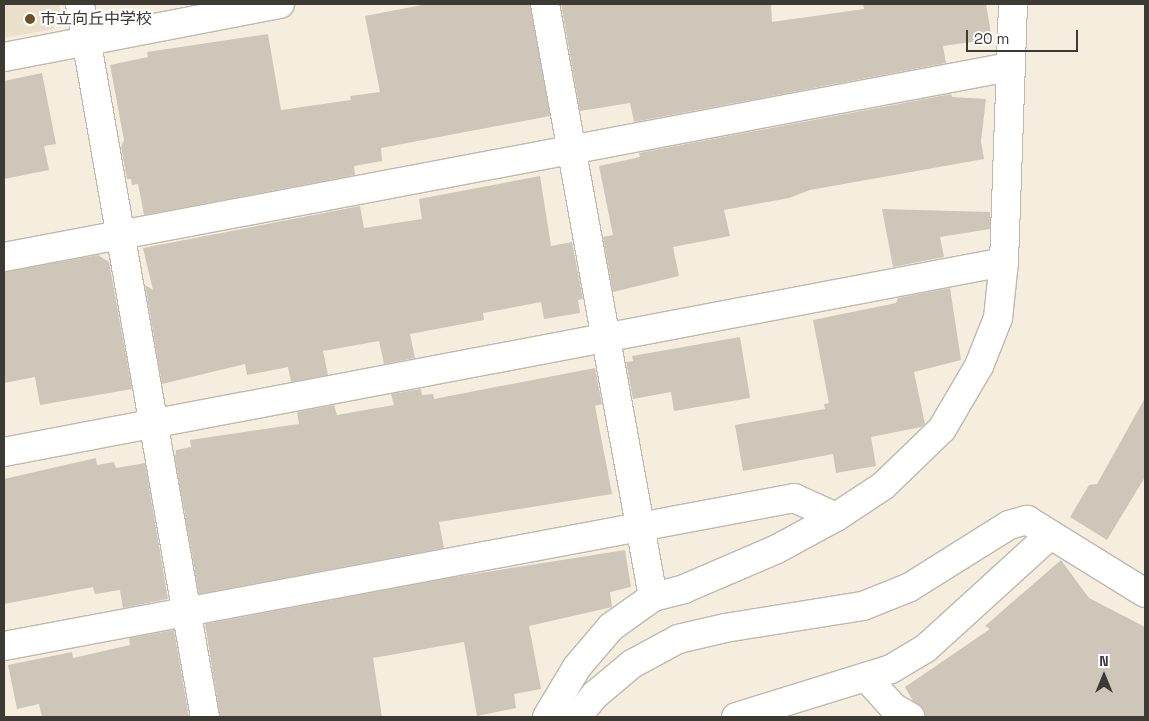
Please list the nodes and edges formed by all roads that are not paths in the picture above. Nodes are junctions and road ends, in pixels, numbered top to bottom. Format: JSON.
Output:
{"nodes":[{"id":1,"x":80,"y":4,"type":"edge"},
{"id":2,"x":280,"y":4,"type":"edge"},
{"id":3,"x":545,"y":4,"type":"edge"},
{"id":4,"x":1012,"y":4,"type":"edge"},
{"id":5,"x":85,"y":41,"type":"junction"},
{"id":6,"x":4,"y":57,"type":"edge"},
{"id":7,"x":1009,"y":67,"type":"junction"},
{"id":8,"x":572,"y":149,"type":"junction"},
{"id":9,"x":119,"y":235,"type":"junction"},
{"id":10,"x":4,"y":257,"type":"edge"},
{"id":11,"x":1004,"y":262,"type":"junction"},
{"id":12,"x":605,"y":338,"type":"junction"},
{"id":13,"x":153,"y":424,"type":"junction"},
{"id":14,"x":4,"y":452,"type":"edge"},
{"id":15,"x":836,"y":517,"type":"junction"},
{"id":16,"x":640,"y":527,"type":"junction"},
{"id":17,"x":1050,"y":535,"type":"junction"},
{"id":18,"x":1145,"y":593,"type":"edge"},
{"id":19,"x":652,"y":597,"type":"junction"},
{"id":20,"x":187,"y":612,"type":"junction"},
{"id":21,"x":4,"y":646,"type":"edge"},
{"id":22,"x":866,"y":677,"type":"junction"},
{"id":23,"x":205,"y":717,"type":"edge"},
{"id":24,"x":547,"y":717,"type":"edge"},
{"id":25,"x":577,"y":717,"type":"edge"},
{"id":26,"x":736,"y":717,"type":"edge"},
{"id":27,"x":910,"y":717,"type":"edge"}],
"edges":[{"from":1,"to":5,"type":"street"},
{"from":2,"to":5,"type":"street"},
{"from":3,"to":8,"type":"street"},
{"from":4,"to":7,"type":"street"},
{"from":5,"to":6,"type":"street"},
{"from":5,"to":9,"type":"street"},
{"from":7,"to":8,"type":"street"},
{"from":7,"to":11,"type":"street"},
{"from":8,"to":9,"type":"street"},
{"from":8,"to":12,"type":"street"},
{"from":9,"to":10,"type":"street"},
{"from":9,"to":13,"type":"street"},
{"from":11,"to":12,"type":"street"},
{"from":11,"to":15,"type":"street"},
{"from":12,"to":13,"type":"street"},
{"from":12,"to":16,"type":"street"},
{"from":13,"to":14,"type":"street"},
{"from":13,"to":20,"type":"street"},
{"from":15,"to":16,"type":"street"},
{"from":15,"to":19,"type":"street"},
{"from":16,"to":19,"type":"street"},
{"from":16,"to":20,"type":"street"},
{"from":17,"to":18,"type":"street"},
{"from":17,"to":22,"type":"street"},
{"from":17,"to":25,"type":"street"},
{"from":19,"to":24,"type":"street"},
{"from":20,"to":21,"type":"street"},
{"from":20,"to":23,"type":"street"},
{"from":22,"to":26,"type":"street"},
{"from":22,"to":27,"type":"street"}]}
